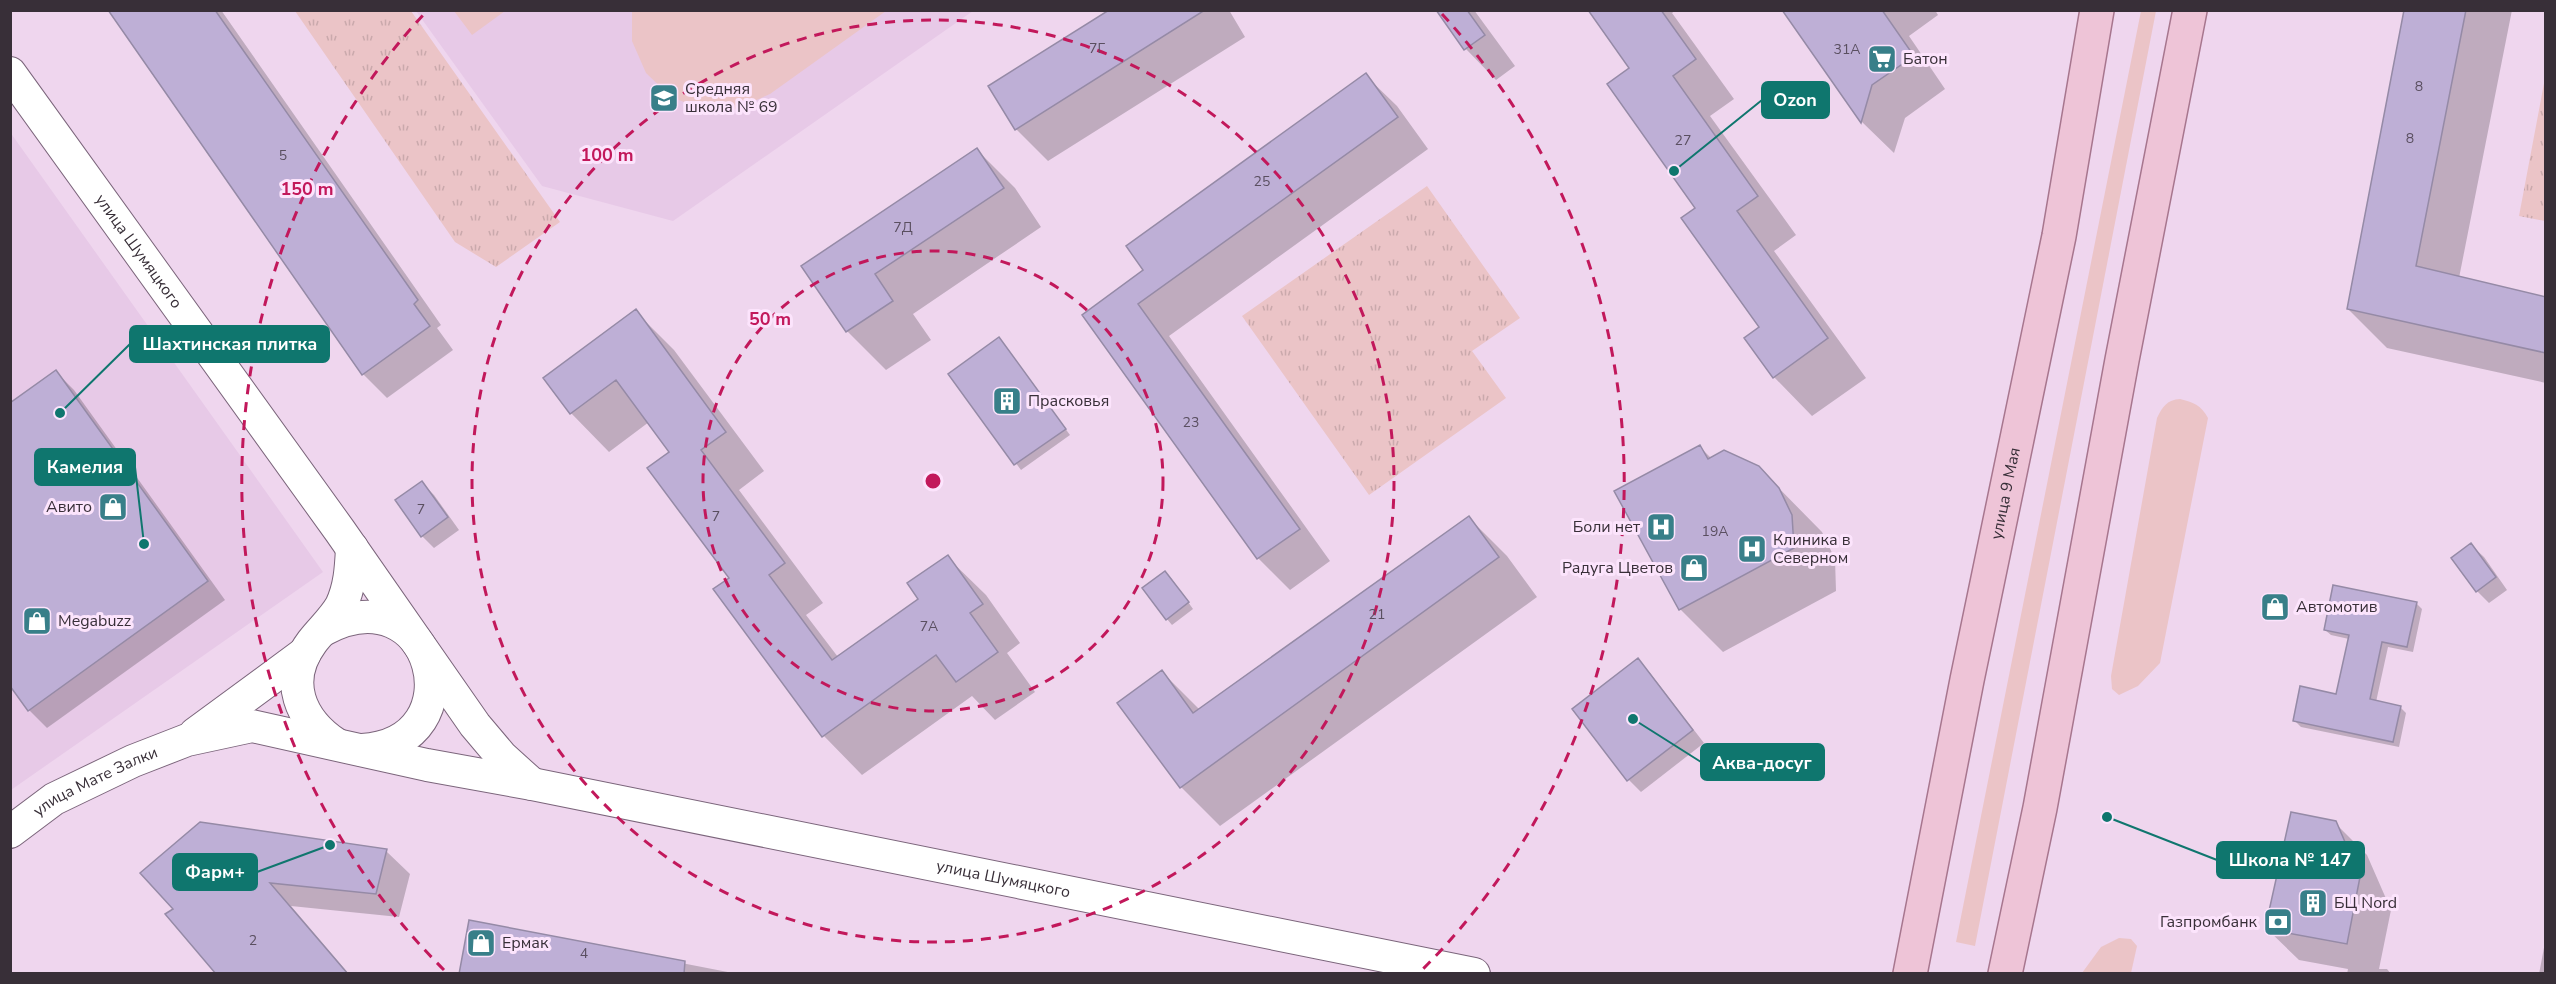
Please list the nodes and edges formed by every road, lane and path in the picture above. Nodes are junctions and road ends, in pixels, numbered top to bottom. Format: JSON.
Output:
{"nodes":[{"id":1,"x":2097,"y":10,"type":"edge"},
{"id":2,"x":2190,"y":10,"type":"edge"},
{"id":3,"x":10,"y":73,"type":"edge"},
{"id":4,"x":352,"y":548,"type":"junction"},
{"id":5,"x":314,"y":642,"type":"junction"},
{"id":6,"x":424,"y":650,"type":"junction"},
{"id":7,"x":188,"y":740,"type":"junction"},
{"id":8,"x":347,"y":747,"type":"junction"},
{"id":9,"x":532,"y":784,"type":"junction"},
{"id":10,"x":10,"y":832,"type":"edge"},
{"id":11,"x":1474,"y":974,"type":"edge"},
{"id":12,"x":1910,"y":974,"type":"edge"},
{"id":13,"x":2005,"y":974,"type":"edge"}],
"edges":[{"from":1,"to":12,"type":"main road","name":"улица 9 Мая"},
{"from":2,"to":13,"type":"main road"},
{"from":3,"to":4,"type":"street","name":"улица Шумяцкого"},
{"from":4,"to":5,"type":"street"},
{"from":4,"to":6,"type":"street","name":"улица Шумяцкого"},
{"from":5,"to":6,"type":"street"},
{"from":5,"to":7,"type":"street"},
{"from":5,"to":8,"type":"street"},
{"from":6,"to":8,"type":"street"},
{"from":6,"to":9,"type":"street"},
{"from":7,"to":8,"type":"street","name":"улица Шумяцкого"},
{"from":7,"to":10,"type":"street","name":"улица Мате Залки"},
{"from":8,"to":9,"type":"street","name":"улица Шумяцкого"},
{"from":9,"to":11,"type":"street","name":"улица Шумяцкого"}]}
